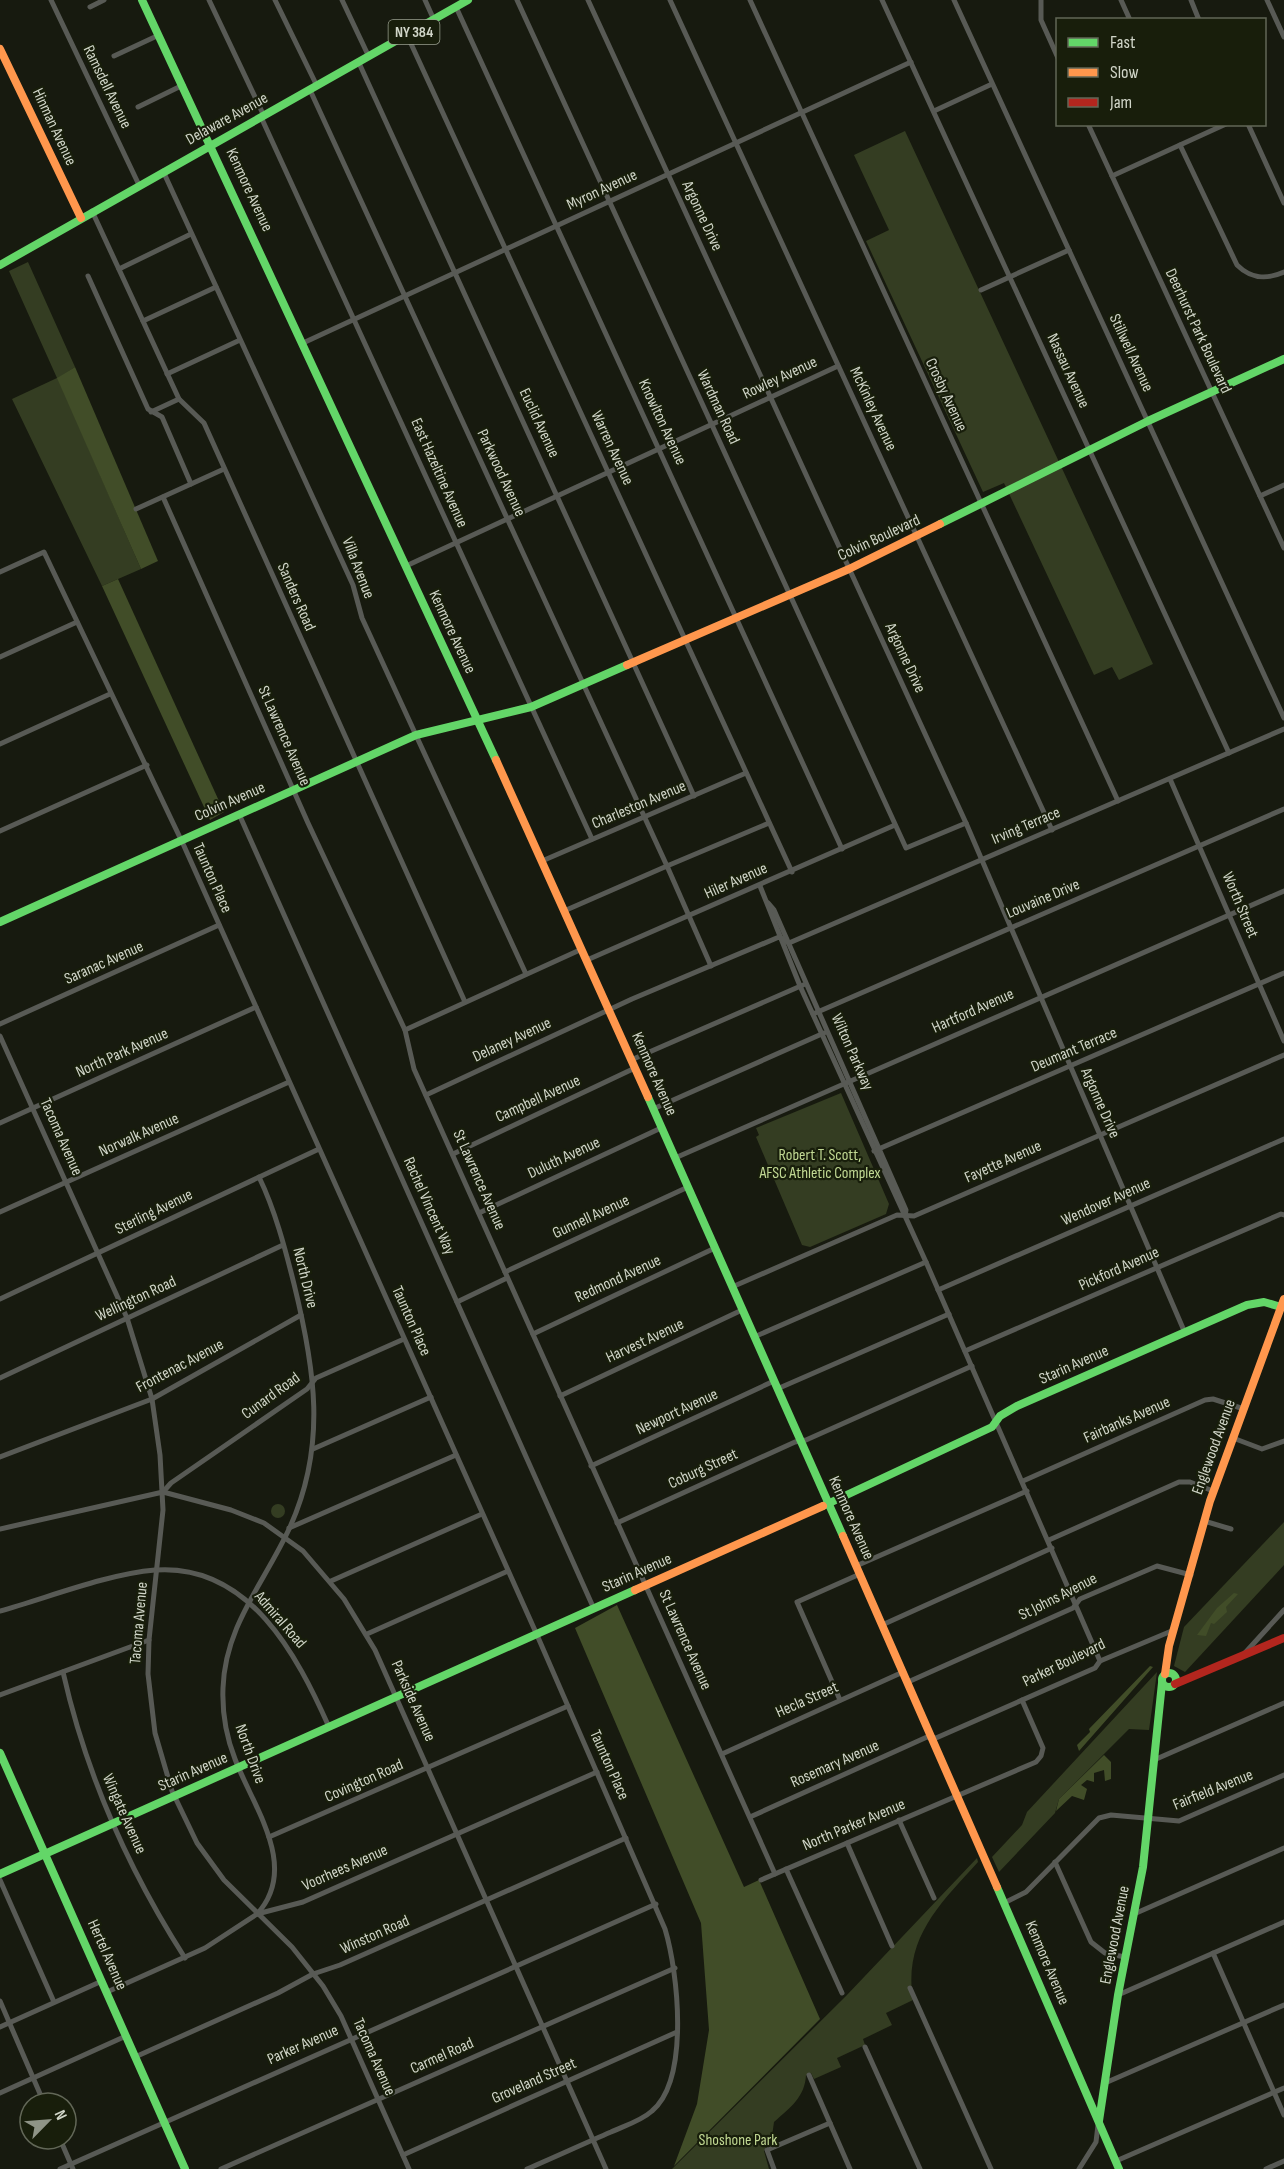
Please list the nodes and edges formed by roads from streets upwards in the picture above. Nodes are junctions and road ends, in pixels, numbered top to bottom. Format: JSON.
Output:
{"nodes":[{"id":1,"x":51,"y":0,"type":"edge"},
{"id":2,"x":104,"y":0,"type":"edge"},
{"id":3,"x":142,"y":0,"type":"edge"},
{"id":4,"x":209,"y":0,"type":"edge"},
{"id":5,"x":275,"y":0,"type":"edge"},
{"id":6,"x":342,"y":0,"type":"edge"},
{"id":7,"x":425,"y":0,"type":"edge"},
{"id":8,"x":468,"y":0,"type":"edge"},
{"id":9,"x":517,"y":0,"type":"edge"},
{"id":10,"x":588,"y":0,"type":"edge"},
{"id":11,"x":670,"y":0,"type":"edge"},
{"id":12,"x":750,"y":0,"type":"edge"},
{"id":13,"x":882,"y":0,"type":"edge"},
{"id":14,"x":954,"y":0,"type":"edge"},
{"id":15,"x":1041,"y":0,"type":"edge"},
{"id":16,"x":1121,"y":0,"type":"edge"},
{"id":17,"x":1191,"y":0,"type":"edge"},
{"id":18,"x":1267,"y":0,"type":"edge"},
{"id":19,"x":90,"y":7,"type":"dead end"},
{"id":20,"x":456,"y":7,"type":"junction"},
{"id":21,"x":1129,"y":18,"type":"edge"},
{"id":22,"x":1198,"y":18,"type":"edge"},
{"id":23,"x":434,"y":20,"type":"junction"},
{"id":24,"x":159,"y":35,"type":"junction"},
{"id":25,"x":407,"y":35,"type":"junction"},
{"id":26,"x":1284,"y":37,"type":"edge"},
{"id":27,"x":0,"y":49,"type":"edge"},
{"id":28,"x":1056,"y":54,"type":"edge"},
{"id":29,"x":114,"y":56,"type":"dead end"},
{"id":30,"x":369,"y":57,"type":"junction"},
{"id":31,"x":911,"y":62,"type":"junction"},
{"id":32,"x":359,"y":63,"type":"junction"},
{"id":33,"x":992,"y":84,"type":"junction"},
{"id":34,"x":183,"y":85,"type":"junction"},
{"id":35,"x":313,"y":88,"type":"junction"},
{"id":36,"x":138,"y":107,"type":"dead end"},
{"id":37,"x":934,"y":111,"type":"junction"},
{"id":38,"x":801,"y":112,"type":"junction"},
{"id":39,"x":262,"y":116,"type":"junction"},
{"id":40,"x":1089,"y":126,"type":"edge"},
{"id":41,"x":1222,"y":126,"type":"edge"},
{"id":42,"x":1249,"y":126,"type":"edge"},
{"id":43,"x":736,"y":143,"type":"junction"},
{"id":44,"x":212,"y":144,"type":"junction"},
{"id":45,"x":1180,"y":146,"type":"junction"},
{"id":46,"x":163,"y":171,"type":"junction"},
{"id":47,"x":668,"y":174,"type":"junction"},
{"id":48,"x":1112,"y":176,"type":"junction"},
{"id":49,"x":139,"y":185,"type":"junction"},
{"id":50,"x":609,"y":202,"type":"junction"},
{"id":51,"x":1284,"y":202,"type":"edge"},
{"id":52,"x":92,"y":211,"type":"junction"},
{"id":53,"x":81,"y":218,"type":"junction"},
{"id":54,"x":557,"y":226,"type":"junction"},
{"id":55,"x":192,"y":234,"type":"junction"},
{"id":56,"x":506,"y":250,"type":"junction"},
{"id":57,"x":1069,"y":250,"type":"junction"},
{"id":58,"x":0,"y":265,"type":"edge"},
{"id":59,"x":119,"y":269,"type":"junction"},
{"id":60,"x":1284,"y":272,"type":"edge"},
{"id":61,"x":455,"y":273,"type":"junction"},
{"id":62,"x":88,"y":276,"type":"dead end"},
{"id":63,"x":1010,"y":277,"type":"junction"},
{"id":64,"x":216,"y":287,"type":"junction"},
{"id":65,"x":981,"y":290,"type":"dead end"},
{"id":66,"x":405,"y":296,"type":"junction"},
{"id":67,"x":354,"y":320,"type":"junction"},
{"id":68,"x":143,"y":321,"type":"junction"},
{"id":69,"x":240,"y":340,"type":"junction"},
{"id":70,"x":303,"y":343,"type":"junction"},
{"id":71,"x":1284,"y":359,"type":"edge"},
{"id":72,"x":838,"y":366,"type":"junction"},
{"id":73,"x":167,"y":374,"type":"junction"},
{"id":74,"x":1212,"y":392,"type":"junction"},
{"id":75,"x":770,"y":398,"type":"junction"},
{"id":76,"x":179,"y":399,"type":"junction"},
{"id":77,"x":151,"y":412,"type":"junction"},
{"id":78,"x":1148,"y":421,"type":"junction"},
{"id":79,"x":711,"y":425,"type":"junction"},
{"id":80,"x":659,"y":449,"type":"junction"},
{"id":81,"x":1090,"y":450,"type":"junction"},
{"id":82,"x":224,"y":470,"type":"junction"},
{"id":83,"x":608,"y":472,"type":"junction"},
{"id":84,"x":191,"y":484,"type":"junction"},
{"id":85,"x":1284,"y":485,"type":"edge"},
{"id":86,"x":558,"y":496,"type":"junction"},
{"id":87,"x":1260,"y":496,"type":"junction"},
{"id":88,"x":163,"y":497,"type":"junction"},
{"id":89,"x":982,"y":505,"type":"junction"},
{"id":90,"x":136,"y":509,"type":"dead end"},
{"id":91,"x":507,"y":519,"type":"junction"},
{"id":92,"x":917,"y":537,"type":"junction"},
{"id":93,"x":456,"y":543,"type":"junction"},
{"id":94,"x":1284,"y":548,"type":"edge"},
{"id":95,"x":406,"y":566,"type":"junction"},
{"id":96,"x":849,"y":569,"type":"junction"},
{"id":97,"x":0,"y":572,"type":"edge"},
{"id":98,"x":789,"y":595,"type":"junction"},
{"id":99,"x":736,"y":618,"type":"junction"},
{"id":100,"x":77,"y":622,"type":"junction"},
{"id":101,"x":685,"y":640,"type":"junction"},
{"id":102,"x":0,"y":657,"type":"edge"},
{"id":103,"x":634,"y":662,"type":"junction"},
{"id":104,"x":583,"y":685,"type":"junction"},
{"id":105,"x":110,"y":694,"type":"junction"},
{"id":106,"x":531,"y":707,"type":"junction"},
{"id":107,"x":1284,"y":718,"type":"edge"},
{"id":108,"x":476,"y":719,"type":"junction"},
{"id":109,"x":1284,"y":729,"type":"edge"},
{"id":110,"x":416,"y":735,"type":"junction"},
{"id":111,"x":0,"y":744,"type":"edge"},
{"id":112,"x":1229,"y":753,"type":"junction"},
{"id":113,"x":355,"y":762,"type":"junction"},
{"id":114,"x":147,"y":765,"type":"junction"},
{"id":115,"x":746,"y":773,"type":"junction"},
{"id":116,"x":1170,"y":779,"type":"junction"},
{"id":117,"x":294,"y":790,"type":"junction"},
{"id":118,"x":694,"y":796,"type":"junction"},
{"id":119,"x":1118,"y":801,"type":"junction"},
{"id":120,"x":1284,"y":809,"type":"edge"},
{"id":121,"x":239,"y":814,"type":"junction"},
{"id":122,"x":644,"y":817,"type":"junction"},
{"id":123,"x":769,"y":823,"type":"junction"},
{"id":124,"x":966,"y":823,"type":"junction"},
{"id":125,"x":895,"y":825,"type":"junction"},
{"id":126,"x":1052,"y":830,"type":"junction"},
{"id":127,"x":0,"y":831,"type":"edge"},
{"id":128,"x":592,"y":839,"type":"junction"},
{"id":129,"x":181,"y":840,"type":"junction"},
{"id":130,"x":1200,"y":846,"type":"junction"},
{"id":131,"x":842,"y":849,"type":"junction"},
{"id":132,"x":982,"y":860,"type":"junction"},
{"id":133,"x":542,"y":861,"type":"junction"},
{"id":134,"x":666,"y":866,"type":"junction"},
{"id":135,"x":792,"y":872,"type":"junction"},
{"id":136,"x":759,"y":886,"type":"junction"},
{"id":137,"x":1284,"y":891,"type":"edge"},
{"id":138,"x":767,"y":902,"type":"junction"},
{"id":139,"x":564,"y":911,"type":"junction"},
{"id":140,"x":1229,"y":915,"type":"junction"},
{"id":141,"x":690,"y":916,"type":"junction"},
{"id":142,"x":0,"y":922,"type":"edge"},
{"id":143,"x":219,"y":925,"type":"junction"},
{"id":144,"x":1009,"y":928,"type":"junction"},
{"id":145,"x":779,"y":937,"type":"junction"},
{"id":146,"x":789,"y":944,"type":"junction"},
{"id":147,"x":582,"y":949,"type":"junction"},
{"id":148,"x":587,"y":960,"type":"junction"},
{"id":149,"x":711,"y":966,"type":"junction"},
{"id":150,"x":1284,"y":973,"type":"edge"},
{"id":151,"x":526,"y":974,"type":"junction"},
{"id":152,"x":807,"y":983,"type":"junction"},
{"id":153,"x":1259,"y":984,"type":"junction"},
{"id":154,"x":800,"y":986,"type":"junction"},
{"id":155,"x":1039,"y":997,"type":"junction"},
{"id":156,"x":465,"y":1002,"type":"junction"},
{"id":157,"x":256,"y":1007,"type":"junction"},
{"id":158,"x":609,"y":1010,"type":"junction"},
{"id":159,"x":816,"y":1012,"type":"junction"},
{"id":160,"x":0,"y":1024,"type":"edge"},
{"id":161,"x":405,"y":1030,"type":"junction"},
{"id":162,"x":828,"y":1031,"type":"junction"},
{"id":163,"x":822,"y":1034,"type":"junction"},
{"id":164,"x":0,"y":1036,"type":"edge"},
{"id":165,"x":1284,"y":1041,"type":"edge"},
{"id":166,"x":1284,"y":1055,"type":"edge"},
{"id":167,"x":633,"y":1064,"type":"junction"},
{"id":168,"x":1069,"y":1066,"type":"junction"},
{"id":169,"x":847,"y":1081,"type":"junction"},
{"id":170,"x":289,"y":1082,"type":"junction"},
{"id":171,"x":426,"y":1095,"type":"junction"},
{"id":172,"x":33,"y":1108,"type":"junction"},
{"id":173,"x":653,"y":1108,"type":"junction"},
{"id":174,"x":0,"y":1123,"type":"edge"},
{"id":175,"x":662,"y":1128,"type":"junction"},
{"id":176,"x":1099,"y":1135,"type":"junction"},
{"id":177,"x":1284,"y":1139,"type":"edge"},
{"id":178,"x":319,"y":1149,"type":"junction"},
{"id":179,"x":877,"y":1149,"type":"junction"},
{"id":180,"x":453,"y":1154,"type":"junction"},
{"id":181,"x":675,"y":1158,"type":"junction"},
{"id":182,"x":259,"y":1177,"type":"junction"},
{"id":183,"x":66,"y":1182,"type":"junction"},
{"id":184,"x":688,"y":1187,"type":"junction"},
{"id":185,"x":1130,"y":1206,"type":"junction"},
{"id":186,"x":0,"y":1212,"type":"edge"},
{"id":187,"x":479,"y":1213,"type":"junction"},
{"id":188,"x":1284,"y":1215,"type":"edge"},
{"id":189,"x":905,"y":1216,"type":"junction"},
{"id":190,"x":283,"y":1245,"type":"junction"},
{"id":191,"x":715,"y":1248,"type":"junction"},
{"id":192,"x":99,"y":1254,"type":"junction"},
{"id":193,"x":926,"y":1262,"type":"junction"},
{"id":194,"x":1157,"y":1267,"type":"junction"},
{"id":195,"x":506,"y":1275,"type":"junction"},
{"id":196,"x":732,"y":1287,"type":"junction"},
{"id":197,"x":938,"y":1290,"type":"junction"},
{"id":198,"x":0,"y":1299,"type":"edge"},
{"id":199,"x":457,"y":1302,"type":"junction"},
{"id":200,"x":1283,"y":1303,"type":"edge"},
{"id":201,"x":742,"y":1310,"type":"junction"},
{"id":202,"x":949,"y":1314,"type":"junction"},
{"id":203,"x":301,"y":1315,"type":"junction"},
{"id":204,"x":127,"y":1318,"type":"junction"},
{"id":205,"x":1185,"y":1333,"type":"junction"},
{"id":206,"x":533,"y":1334,"type":"junction"},
{"id":207,"x":754,"y":1337,"type":"junction"},
{"id":208,"x":404,"y":1339,"type":"junction"},
{"id":209,"x":965,"y":1352,"type":"junction"},
{"id":210,"x":972,"y":1366,"type":"junction"},
{"id":211,"x":0,"y":1378,"type":"edge"},
{"id":212,"x":313,"y":1381,"type":"junction"},
{"id":213,"x":776,"y":1385,"type":"junction"},
{"id":214,"x":560,"y":1396,"type":"junction"},
{"id":215,"x":430,"y":1398,"type":"junction"},
{"id":216,"x":152,"y":1399,"type":"junction"},
{"id":217,"x":1244,"y":1409,"type":"junction"},
{"id":218,"x":996,"y":1422,"type":"junction"},
{"id":219,"x":1233,"y":1438,"type":"junction"},
{"id":220,"x":800,"y":1441,"type":"junction"},
{"id":221,"x":1284,"y":1441,"type":"edge"},
{"id":222,"x":313,"y":1449,"type":"junction"},
{"id":223,"x":456,"y":1455,"type":"junction"},
{"id":224,"x":0,"y":1457,"type":"edge"},
{"id":225,"x":591,"y":1466,"type":"junction"},
{"id":226,"x":1023,"y":1481,"type":"junction"},
{"id":227,"x":1027,"y":1491,"type":"junction"},
{"id":228,"x":1214,"y":1491,"type":"junction"},
{"id":229,"x":163,"y":1492,"type":"junction"},
{"id":230,"x":828,"y":1503,"type":"junction"},
{"id":231,"x":482,"y":1514,"type":"junction"},
{"id":232,"x":1204,"y":1521,"type":"junction"},
{"id":233,"x":617,"y":1523,"type":"junction"},
{"id":234,"x":289,"y":1528,"type":"junction"},
{"id":235,"x":0,"y":1529,"type":"edge"},
{"id":236,"x":1231,"y":1529,"type":"dead end"},
{"id":237,"x":285,"y":1537,"type":"junction"},
{"id":238,"x":1049,"y":1540,"type":"junction"},
{"id":239,"x":1053,"y":1548,"type":"junction"},
{"id":240,"x":157,"y":1570,"type":"junction"},
{"id":241,"x":858,"y":1570,"type":"junction"},
{"id":242,"x":508,"y":1571,"type":"junction"},
{"id":243,"x":1191,"y":1575,"type":"junction"},
{"id":244,"x":331,"y":1581,"type":"junction"},
{"id":245,"x":645,"y":1586,"type":"junction"},
{"id":246,"x":248,"y":1602,"type":"junction"},
{"id":247,"x":1076,"y":1604,"type":"junction"},
{"id":248,"x":594,"y":1609,"type":"junction"},
{"id":249,"x":1284,"y":1610,"type":"edge"},
{"id":250,"x":0,"y":1611,"type":"edge"},
{"id":251,"x":882,"y":1625,"type":"junction"},
{"id":252,"x":1176,"y":1629,"type":"junction"},
{"id":253,"x":368,"y":1634,"type":"junction"},
{"id":254,"x":537,"y":1635,"type":"junction"},
{"id":255,"x":1284,"y":1638,"type":"edge"},
{"id":256,"x":149,"y":1640,"type":"junction"},
{"id":257,"x":1240,"y":1657,"type":"junction"},
{"id":258,"x":1101,"y":1661,"type":"junction"},
{"id":259,"x":63,"y":1672,"type":"junction"},
{"id":260,"x":903,"y":1672,"type":"junction"},
{"id":261,"x":1170,"y":1680,"type":"junction"},
{"id":262,"x":908,"y":1682,"type":"junction"},
{"id":263,"x":0,"y":1695,"type":"edge"},
{"id":264,"x":397,"y":1697,"type":"junction"},
{"id":265,"x":840,"y":1700,"type":"junction"},
{"id":266,"x":1022,"y":1700,"type":"junction"},
{"id":267,"x":1284,"y":1703,"type":"edge"},
{"id":268,"x":568,"y":1706,"type":"junction"},
{"id":269,"x":329,"y":1728,"type":"junction"},
{"id":270,"x":932,"y":1737,"type":"junction"},
{"id":271,"x":0,"y":1753,"type":"edge"},
{"id":272,"x":722,"y":1754,"type":"junction"},
{"id":273,"x":1154,"y":1760,"type":"junction"},
{"id":274,"x":427,"y":1767,"type":"junction"},
{"id":275,"x":239,"y":1768,"type":"junction"},
{"id":276,"x":597,"y":1772,"type":"junction"},
{"id":277,"x":1284,"y":1775,"type":"edge"},
{"id":278,"x":957,"y":1796,"type":"junction"},
{"id":279,"x":174,"y":1797,"type":"junction"},
{"id":280,"x":750,"y":1817,"type":"junction"},
{"id":281,"x":1148,"y":1818,"type":"junction"},
{"id":282,"x":899,"y":1820,"type":"junction"},
{"id":283,"x":113,"y":1824,"type":"junction"},
{"id":284,"x":457,"y":1834,"type":"junction"},
{"id":285,"x":269,"y":1837,"type":"junction"},
{"id":286,"x":627,"y":1838,"type":"junction"},
{"id":287,"x":847,"y":1843,"type":"junction"},
{"id":288,"x":1284,"y":1848,"type":"edge"},
{"id":289,"x":45,"y":1854,"type":"junction"},
{"id":290,"x":1055,"y":1862,"type":"junction"},
{"id":291,"x":786,"y":1869,"type":"junction"},
{"id":292,"x":0,"y":1874,"type":"edge"},
{"id":293,"x":775,"y":1874,"type":"junction"},
{"id":294,"x":0,"y":1880,"type":"edge"},
{"id":295,"x":761,"y":1880,"type":"dead end"},
{"id":296,"x":934,"y":1898,"type":"dead end"},
{"id":297,"x":486,"y":1900,"type":"junction"},
{"id":298,"x":1004,"y":1903,"type":"junction"},
{"id":299,"x":656,"y":1904,"type":"junction"},
{"id":300,"x":256,"y":1914,"type":"junction"},
{"id":301,"x":1134,"y":1914,"type":"junction"},
{"id":302,"x":1284,"y":1922,"type":"edge"},
{"id":303,"x":892,"y":1946,"type":"dead end"},
{"id":304,"x":1213,"y":1953,"type":"junction"},
{"id":305,"x":185,"y":1958,"type":"junction"},
{"id":306,"x":1125,"y":1958,"type":"junction"},
{"id":307,"x":515,"y":1965,"type":"junction"},
{"id":308,"x":675,"y":1968,"type":"junction"},
{"id":309,"x":313,"y":1974,"type":"junction"},
{"id":310,"x":102,"y":1981,"type":"junction"},
{"id":311,"x":910,"y":1988,"type":"dead end"},
{"id":312,"x":107,"y":1992,"type":"junction"},
{"id":313,"x":842,"y":1993,"type":"dead end"},
{"id":314,"x":1118,"y":1995,"type":"junction"},
{"id":315,"x":0,"y":2001,"type":"edge"},
{"id":316,"x":54,"y":2002,"type":"junction"},
{"id":317,"x":1284,"y":2005,"type":"edge"},
{"id":318,"x":9,"y":2022,"type":"junction"},
{"id":319,"x":1244,"y":2023,"type":"junction"},
{"id":320,"x":0,"y":2026,"type":"edge"},
{"id":321,"x":542,"y":2026,"type":"junction"},
{"id":322,"x":677,"y":2032,"type":"junction"},
{"id":323,"x":126,"y":2036,"type":"junction"},
{"id":324,"x":351,"y":2039,"type":"junction"},
{"id":325,"x":865,"y":2047,"type":"dead end"},
{"id":326,"x":135,"y":2057,"type":"junction"},
{"id":327,"x":809,"y":2075,"type":"dead end"},
{"id":328,"x":33,"y":2078,"type":"junction"},
{"id":329,"x":567,"y":2082,"type":"junction"},
{"id":330,"x":1105,"y":2083,"type":"junction"},
{"id":331,"x":1284,"y":2088,"type":"edge"},
{"id":332,"x":39,"y":2091,"type":"edge"},
{"id":333,"x":1274,"y":2092,"type":"junction"},
{"id":334,"x":0,"y":2093,"type":"edge"},
{"id":335,"x":378,"y":2099,"type":"junction"},
{"id":336,"x":1284,"y":2115,"type":"edge"},
{"id":337,"x":164,"y":2122,"type":"junction"},
{"id":338,"x":1099,"y":2122,"type":"junction"},
{"id":339,"x":830,"y":2123,"type":"junction"},
{"id":340,"x":593,"y":2140,"type":"junction"},
{"id":341,"x":65,"y":2151,"type":"edge"},
{"id":342,"x":403,"y":2155,"type":"junction"},
{"id":343,"x":1284,"y":2161,"type":"edge"},
{"id":344,"x":1118,"y":2165,"type":"edge"},
{"id":345,"x":72,"y":2167,"type":"edge"},
{"id":346,"x":60,"y":2169,"type":"edge"},
{"id":347,"x":185,"y":2169,"type":"edge"},
{"id":348,"x":220,"y":2169,"type":"edge"},
{"id":349,"x":409,"y":2169,"type":"edge"},
{"id":350,"x":527,"y":2169,"type":"edge"},
{"id":351,"x":606,"y":2169,"type":"edge"},
{"id":352,"x":774,"y":2169,"type":"edge"},
{"id":353,"x":850,"y":2169,"type":"edge"},
{"id":354,"x":920,"y":2169,"type":"edge"},
{"id":355,"x":991,"y":2169,"type":"edge"},
{"id":356,"x":1078,"y":2169,"type":"edge"},
{"id":357,"x":1266,"y":2169,"type":"edge"}],
"edges":[{"from":1,"to":49,"type":"street","name":"Ramsdell Avenue"},
{"from":2,"to":19,"type":"street"},
{"from":3,"to":24,"type":"street","name":"Kenmore Avenue"},
{"from":4,"to":39,"type":"street","name":"East Hazeltine Avenue"},
{"from":5,"to":35,"type":"street","name":"Parkwood Avenue"},
{"from":6,"to":30,"type":"street"},
{"from":7,"to":23,"type":"street"},
{"from":8,"to":20,"type":"street","name":"Delaware Avenue","number":"NY 384"},
{"from":9,"to":50,"type":"street","name":"Wardman Road"},
{"from":10,"to":47,"type":"street","name":"Argonne Drive"},
{"from":11,"to":43,"type":"street","name":"McKinley Avenue"},
{"from":12,"to":38,"type":"street","name":"Crosby Avenue"},
{"from":13,"to":31,"type":"street","name":"Nassau Avenue"},
{"from":14,"to":33,"type":"street","name":"Stillwell Avenue"},
{"from":15,"to":28,"type":"street"},
{"from":16,"to":21,"type":"street"},
{"from":17,"to":22,"type":"street"},
{"from":18,"to":26,"type":"street"},
{"from":20,"to":23,"type":"street","name":"Delaware Avenue","number":"NY 384"},
{"from":20,"to":54,"type":"street","name":"Knowlton Avenue"},
{"from":23,"to":25,"type":"street","name":"Delaware Avenue","number":"NY 384"},
{"from":24,"to":29,"type":"street"},
{"from":24,"to":34,"type":"street","name":"Kenmore Avenue"},
{"from":25,"to":30,"type":"street","name":"Delaware Avenue","number":"NY 384"},
{"from":25,"to":56,"type":"street","name":"Warren Avenue"},
{"from":27,"to":53,"type":"street","name":"Hinman Avenue"},
{"from":30,"to":32,"type":"street","name":"Delaware Avenue","number":"NY 384"},
{"from":31,"to":37,"type":"street","name":"Nassau Avenue"},
{"from":31,"to":38,"type":"street","name":"Myron Avenue"},
{"from":32,"to":35,"type":"street","name":"Delaware Avenue","number":"NY 384"},
{"from":32,"to":61,"type":"street","name":"Euclid Avenue"},
{"from":33,"to":37,"type":"street"},
{"from":33,"to":57,"type":"street","name":"Stillwell Avenue"},
{"from":34,"to":36,"type":"street"},
{"from":34,"to":44,"type":"street","name":"Kenmore Avenue"},
{"from":35,"to":39,"type":"street","name":"Delaware Avenue","number":"NY 384"},
{"from":35,"to":66,"type":"street","name":"Parkwood Avenue"},
{"from":37,"to":63,"type":"street","name":"Nassau Avenue"},
{"from":38,"to":43,"type":"street","name":"Myron Avenue"},
{"from":38,"to":89,"type":"street","name":"Crosby Avenue"},
{"from":39,"to":44,"type":"street","name":"Delaware Avenue","number":"NY 384"},
{"from":39,"to":67,"type":"street","name":"East Hazeltine Avenue"},
{"from":40,"to":48,"type":"street","name":"Deerhurst Park Boulevard"},
{"from":41,"to":45,"type":"street"},
{"from":42,"to":51,"type":"street"},
{"from":43,"to":47,"type":"street","name":"Myron Avenue"},
{"from":43,"to":72,"type":"street","name":"McKinley Avenue"},
{"from":44,"to":46,"type":"street","name":"Delaware Avenue","number":"NY 384"},
{"from":44,"to":70,"type":"street","name":"Kenmore Avenue"},
{"from":45,"to":48,"type":"street"},
{"from":45,"to":60,"type":"street"},
{"from":46,"to":49,"type":"street","name":"Delaware Avenue","number":"NY 384"},
{"from":46,"to":55,"type":"street","name":"Villa Avenue"},
{"from":47,"to":50,"type":"street","name":"Myron Avenue"},
{"from":47,"to":75,"type":"street","name":"Argonne Drive"},
{"from":48,"to":74,"type":"street","name":"Deerhurst Park Boulevard"},
{"from":49,"to":52,"type":"street","name":"Delaware Avenue","number":"NY 384"},
{"from":50,"to":54,"type":"street","name":"Myron Avenue"},
{"from":50,"to":79,"type":"street","name":"Wardman Road"},
{"from":52,"to":53,"type":"street","name":"Delaware Avenue","number":"NY 384"},
{"from":52,"to":59,"type":"street","name":"Sanders Road"},
{"from":53,"to":58,"type":"street","name":"Delaware Avenue","number":"NY 384"},
{"from":54,"to":56,"type":"street","name":"Myron Avenue"},
{"from":54,"to":80,"type":"street","name":"Knowlton Avenue"},
{"from":55,"to":59,"type":"street"},
{"from":55,"to":64,"type":"street","name":"Villa Avenue"},
{"from":56,"to":61,"type":"street","name":"Myron Avenue"},
{"from":56,"to":83,"type":"street","name":"Warren Avenue"},
{"from":57,"to":63,"type":"street"},
{"from":57,"to":78,"type":"street","name":"Stillwell Avenue"},
{"from":59,"to":68,"type":"street","name":"Sanders Road"},
{"from":61,"to":66,"type":"street","name":"Myron Avenue"},
{"from":61,"to":86,"type":"street","name":"Euclid Avenue"},
{"from":62,"to":77,"type":"street"},
{"from":63,"to":65,"type":"street"},
{"from":63,"to":81,"type":"street","name":"Nassau Avenue"},
{"from":64,"to":68,"type":"street"},
{"from":64,"to":69,"type":"street","name":"Villa Avenue"},
{"from":66,"to":67,"type":"street","name":"Myron Avenue"},
{"from":66,"to":91,"type":"street","name":"Parkwood Avenue"},
{"from":67,"to":70,"type":"street","name":"Myron Avenue"},
{"from":67,"to":93,"type":"street","name":"East Hazeltine Avenue"},
{"from":68,"to":73,"type":"street","name":"Sanders Road"},
{"from":69,"to":73,"type":"street"},
{"from":69,"to":110,"type":"street","name":"Villa Avenue"},
{"from":70,"to":95,"type":"street","name":"Kenmore Avenue"},
{"from":71,"to":74,"type":"street","name":"Colvin Boulevard"},
{"from":72,"to":75,"type":"street","name":"Rowley Avenue"},
{"from":72,"to":92,"type":"street","name":"McKinley Avenue"},
{"from":73,"to":76,"type":"street","name":"Sanders Road"},
{"from":74,"to":78,"type":"street","name":"Colvin Boulevard"},
{"from":74,"to":87,"type":"street","name":"Deerhurst Park Boulevard"},
{"from":75,"to":79,"type":"street","name":"Rowley Avenue"},
{"from":75,"to":96,"type":"street","name":"Argonne Drive"},
{"from":76,"to":77,"type":"street"},
{"from":76,"to":82,"type":"street","name":"Sanders Road"},
{"from":77,"to":84,"type":"street"},
{"from":78,"to":81,"type":"street","name":"Colvin Boulevard"},
{"from":78,"to":107,"type":"street","name":"Stillwell Avenue"},
{"from":79,"to":80,"type":"street","name":"Rowley Avenue"},
{"from":79,"to":98,"type":"street","name":"Wardman Road"},
{"from":80,"to":83,"type":"street","name":"Rowley Avenue"},
{"from":80,"to":99,"type":"street","name":"Knowlton Avenue"},
{"from":81,"to":89,"type":"street","name":"Colvin Boulevard"},
{"from":81,"to":112,"type":"street","name":"Nassau Avenue"},
{"from":82,"to":84,"type":"street"},
{"from":82,"to":113,"type":"street","name":"Sanders Road"},
{"from":83,"to":86,"type":"street","name":"Rowley Avenue"},
{"from":83,"to":101,"type":"street","name":"Warren Avenue"},
{"from":84,"to":88,"type":"street"},
{"from":85,"to":87,"type":"street"},
{"from":86,"to":91,"type":"street","name":"Rowley Avenue"},
{"from":86,"to":103,"type":"street","name":"Euclid Avenue"},
{"from":87,"to":94,"type":"street","name":"Deerhurst Park Boulevard"},
{"from":88,"to":90,"type":"street"},
{"from":88,"to":117,"type":"street","name":"St Lawrence Avenue"},
{"from":89,"to":92,"type":"street","name":"Colvin Boulevard"},
{"from":89,"to":119,"type":"street","name":"Crosby Avenue"},
{"from":91,"to":93,"type":"street","name":"Rowley Avenue"},
{"from":91,"to":104,"type":"street","name":"Parkwood Avenue"},
{"from":92,"to":96,"type":"street","name":"Colvin Boulevard"},
{"from":92,"to":126,"type":"street","name":"McKinley Avenue"},
{"from":93,"to":95,"type":"street","name":"Rowley Avenue"},
{"from":93,"to":106,"type":"street","name":"East Hazeltine Avenue"},
{"from":95,"to":108,"type":"street","name":"Kenmore Avenue"},
{"from":96,"to":98,"type":"street","name":"Colvin Boulevard"},
{"from":96,"to":124,"type":"street","name":"Argonne Drive"},
{"from":97,"to":100,"type":"street","name":"Taunton Place"},
{"from":98,"to":99,"type":"street","name":"Colvin Boulevard"},
{"from":98,"to":125,"type":"street","name":"Wardman Road"},
{"from":99,"to":101,"type":"street","name":"Colvin Boulevard"},
{"from":99,"to":131,"type":"street","name":"Knowlton Avenue"},
{"from":100,"to":102,"type":"street"},
{"from":100,"to":105,"type":"street","name":"Taunton Place"},
{"from":101,"to":103,"type":"street","name":"Colvin Boulevard"},
{"from":101,"to":115,"type":"street","name":"Warren Avenue"},
{"from":103,"to":104,"type":"street","name":"Colvin Boulevard"},
{"from":103,"to":118,"type":"street","name":"Euclid Avenue"},
{"from":104,"to":106,"type":"street","name":"Colvin Boulevard"},
{"from":104,"to":122,"type":"street","name":"Parkwood Avenue"},
{"from":105,"to":111,"type":"street"},
{"from":105,"to":114,"type":"street","name":"Taunton Place"},
{"from":106,"to":108,"type":"street","name":"Colvin Boulevard"},
{"from":106,"to":128,"type":"street","name":"East Hazeltine Avenue"},
{"from":108,"to":110,"type":"street","name":"Colvin Avenue"},
{"from":108,"to":133,"type":"street","name":"Kenmore Avenue"},
{"from":109,"to":112,"type":"street","name":"Irving Terrace"},
{"from":110,"to":113,"type":"street","name":"Colvin Avenue"},
{"from":110,"to":151,"type":"street","name":"Villa Avenue"},
{"from":112,"to":116,"type":"street","name":"Irving Terrace"},
{"from":113,"to":117,"type":"street","name":"Colvin Avenue"},
{"from":113,"to":156,"type":"street","name":"Sanders Road"},
{"from":114,"to":127,"type":"street"},
{"from":114,"to":129,"type":"street","name":"Taunton Place"},
{"from":115,"to":118,"type":"street","name":"Charleston Avenue"},
{"from":115,"to":123,"type":"street","name":"Warren Avenue"},
{"from":116,"to":119,"type":"street","name":"Irving Terrace"},
{"from":116,"to":130,"type":"street","name":"Worth Street"},
{"from":117,"to":121,"type":"street","name":"Colvin Avenue"},
{"from":117,"to":161,"type":"street","name":"St Lawrence Avenue"},
{"from":118,"to":122,"type":"street","name":"Charleston Avenue"},
{"from":119,"to":126,"type":"street","name":"Irving Terrace"},
{"from":120,"to":130,"type":"street","name":"Louvaine Drive"},
{"from":121,"to":129,"type":"street","name":"Colvin Avenue"},
{"from":121,"to":199,"type":"street","name":"Rachel Vincent Way"},
{"from":122,"to":128,"type":"street","name":"Charleston Avenue"},
{"from":122,"to":134,"type":"street","name":"Parkwood Avenue"},
{"from":123,"to":134,"type":"street"},
{"from":123,"to":135,"type":"street","name":"Warren Avenue"},
{"from":124,"to":125,"type":"street","name":"Wardman Road"},
{"from":124,"to":132,"type":"street","name":"Argonne Drive"},
{"from":125,"to":131,"type":"street","name":"Hiler Avenue"},
{"from":126,"to":132,"type":"street","name":"Irving Terrace"},
{"from":128,"to":133,"type":"street","name":"Charleston Avenue"},
{"from":129,"to":142,"type":"street","name":"Colvin Avenue"},
{"from":129,"to":143,"type":"street","name":"Taunton Place"},
{"from":130,"to":140,"type":"street","name":"Worth Street"},
{"from":130,"to":144,"type":"street","name":"Louvaine Drive"},
{"from":131,"to":135,"type":"street","name":"Hiler Avenue"},
{"from":132,"to":144,"type":"street","name":"Argonne Drive"},
{"from":132,"to":146,"type":"street","name":"Irving Terrace"},
{"from":133,"to":139,"type":"street","name":"Kenmore Avenue"},
{"from":134,"to":139,"type":"street"},
{"from":134,"to":141,"type":"street","name":"Parkwood Avenue"},
{"from":135,"to":136,"type":"street","name":"Hiler Avenue"},
{"from":136,"to":138,"type":"street","name":"Wilton Parkway"},
{"from":136,"to":141,"type":"street","name":"Hiler Avenue"},
{"from":137,"to":140,"type":"street","name":"Hartford Avenue"},
{"from":138,"to":145,"type":"street","name":"Wilton Parkway"},
{"from":138,"to":146,"type":"street","name":"Wilton Parkway"},
{"from":139,"to":147,"type":"street","name":"Kenmore Avenue"},
{"from":140,"to":153,"type":"street","name":"Worth Street"},
{"from":140,"to":155,"type":"street","name":"Hartford Avenue"},
{"from":141,"to":148,"type":"street","name":"Hiler Avenue"},
{"from":141,"to":149,"type":"street","name":"Parkwood Avenue"},
{"from":143,"to":157,"type":"street","name":"Taunton Place"},
{"from":143,"to":160,"type":"street","name":"Saranac Avenue"},
{"from":144,"to":155,"type":"street","name":"Argonne Drive"},
{"from":144,"to":159,"type":"street","name":"Louvaine Drive"},
{"from":145,"to":146,"type":"street"},
{"from":145,"to":149,"type":"street","name":"Delaney Avenue"},
{"from":145,"to":154,"type":"street","name":"Wilton Parkway"},
{"from":146,"to":152,"type":"street","name":"Wilton Parkway"},
{"from":147,"to":148,"type":"street","name":"Kenmore Avenue"},
{"from":147,"to":151,"type":"street"},
{"from":148,"to":158,"type":"street","name":"Kenmore Avenue"},
{"from":149,"to":158,"type":"street","name":"Delaney Avenue"},
{"from":150,"to":153,"type":"street","name":"Deumant Terrace"},
{"from":151,"to":156,"type":"street"},
{"from":152,"to":154,"type":"street","name":"Campbell Avenue"},
{"from":152,"to":159,"type":"street","name":"Wilton Parkway"},
{"from":153,"to":165,"type":"street","name":"Worth Street"},
{"from":153,"to":168,"type":"street","name":"Deumant Terrace"},
{"from":154,"to":159,"type":"street","name":"Wilton Parkway"},
{"from":154,"to":167,"type":"street","name":"Campbell Avenue"},
{"from":155,"to":168,"type":"street","name":"Argonne Drive"},
{"from":155,"to":169,"type":"street","name":"Hartford Avenue"},
{"from":156,"to":161,"type":"street"},
{"from":157,"to":170,"type":"street","name":"Taunton Place"},
{"from":157,"to":172,"type":"street","name":"North Park Avenue"},
{"from":158,"to":167,"type":"street","name":"Kenmore Avenue"},
{"from":158,"to":171,"type":"street","name":"Delaney Avenue"},
{"from":159,"to":162,"type":"street","name":"Wilton Parkway"},
{"from":159,"to":163,"type":"street","name":"Wilton Parkway"},
{"from":161,"to":171,"type":"street","name":"St Lawrence Avenue"},
{"from":162,"to":163,"type":"street"},
{"from":162,"to":169,"type":"street","name":"Wilton Parkway"},
{"from":163,"to":169,"type":"street","name":"Wilton Parkway"},
{"from":163,"to":173,"type":"street"},
{"from":164,"to":172,"type":"street","name":"Tacoma Avenue"},
{"from":166,"to":176,"type":"street","name":"Fayette Avenue"},
{"from":167,"to":173,"type":"street","name":"Kenmore Avenue"},
{"from":167,"to":180,"type":"street","name":"Campbell Avenue"},
{"from":168,"to":176,"type":"street","name":"Argonne Drive"},
{"from":168,"to":179,"type":"street","name":"Deumant Terrace"},
{"from":169,"to":179,"type":"street","name":"Wilton Parkway"},
{"from":169,"to":181,"type":"street","name":"Hartford Avenue"},
{"from":170,"to":178,"type":"street","name":"Taunton Place"},
{"from":170,"to":183,"type":"street","name":"Norwalk Avenue"},
{"from":171,"to":180,"type":"street","name":"St Lawrence Avenue"},
{"from":172,"to":174,"type":"street","name":"North Park Avenue"},
{"from":172,"to":183,"type":"street","name":"Tacoma Avenue"},
{"from":173,"to":175,"type":"street","name":"Kenmore Avenue"},
{"from":175,"to":181,"type":"street","name":"Kenmore Avenue"},
{"from":175,"to":187,"type":"street","name":"Duluth Avenue"},
{"from":176,"to":185,"type":"street","name":"Argonne Drive"},
{"from":176,"to":189,"type":"street","name":"Fayette Avenue"},
{"from":177,"to":185,"type":"street","name":"Wendover Avenue"},
{"from":178,"to":182,"type":"street","name":"Sterling Avenue"},
{"from":178,"to":208,"type":"street","name":"Taunton Place"},
{"from":179,"to":189,"type":"street","name":"Wilton Parkway"},
{"from":180,"to":187,"type":"street","name":"St Lawrence Avenue"},
{"from":181,"to":184,"type":"street","name":"Kenmore Avenue"},
{"from":182,"to":190,"type":"street","name":"North Drive"},
{"from":182,"to":192,"type":"street","name":"Sterling Avenue"},
{"from":183,"to":186,"type":"street","name":"Norwalk Avenue"},
{"from":183,"to":192,"type":"street","name":"Tacoma Avenue"},
{"from":184,"to":191,"type":"street","name":"Kenmore Avenue"},
{"from":184,"to":195,"type":"street","name":"Gunnell Avenue"},
{"from":185,"to":194,"type":"street","name":"Argonne Drive"},
{"from":185,"to":197,"type":"street","name":"Wendover Avenue"},
{"from":187,"to":195,"type":"street","name":"St Lawrence Avenue"},
{"from":188,"to":194,"type":"street","name":"Pickford Avenue"},
{"from":189,"to":193,"type":"street","name":"Wilton Parkway"},
{"from":189,"to":196,"type":"street","name":"Fayette Avenue"},
{"from":190,"to":203,"type":"street","name":"North Drive"},
{"from":190,"to":204,"type":"street","name":"Wellington Road"},
{"from":191,"to":196,"type":"street","name":"Kenmore Avenue"},
{"from":191,"to":206,"type":"street","name":"Redmond Avenue"},
{"from":192,"to":198,"type":"street","name":"Sterling Avenue"},
{"from":192,"to":204,"type":"street","name":"Tacoma Avenue"},
{"from":193,"to":197,"type":"street","name":"Wilton Parkway"},
{"from":193,"to":207,"type":"street"},
{"from":194,"to":205,"type":"street","name":"Argonne Drive"},
{"from":194,"to":209,"type":"street","name":"Pickford Avenue"},
{"from":195,"to":199,"type":"street","name":"Gunnell Avenue"},
{"from":195,"to":206,"type":"street","name":"St Lawrence Avenue"},
{"from":196,"to":201,"type":"street","name":"Kenmore Avenue"},
{"from":197,"to":202,"type":"street","name":"Wilton Parkway"},
{"from":199,"to":248,"type":"street","name":"Rachel Vincent Way"},
{"from":200,"to":205,"type":"street","name":"Starin Avenue"},
{"from":200,"to":217,"type":"street","name":"Englewood Avenue"},
{"from":201,"to":207,"type":"street","name":"Kenmore Avenue"},
{"from":201,"to":214,"type":"street","name":"Harvest Avenue"},
{"from":202,"to":209,"type":"street","name":"Wilton Parkway"},
{"from":202,"to":213,"type":"street","name":"Newport Avenue"},
{"from":203,"to":212,"type":"street","name":"North Drive"},
{"from":203,"to":216,"type":"street","name":"Frontenac Avenue"},
{"from":204,"to":211,"type":"street","name":"Wellington Road"},
{"from":204,"to":216,"type":"street","name":"Tacoma Avenue"},
{"from":205,"to":218,"type":"street","name":"Starin Avenue"},
{"from":206,"to":214,"type":"street","name":"St Lawrence Avenue"},
{"from":207,"to":213,"type":"street","name":"Kenmore Avenue"},
{"from":208,"to":212,"type":"street","name":"Cunard Road"},
{"from":208,"to":215,"type":"street","name":"Taunton Place"},
{"from":209,"to":210,"type":"street","name":"Wilton Parkway"},
{"from":210,"to":218,"type":"street"},
{"from":210,"to":220,"type":"street"},
{"from":212,"to":222,"type":"street","name":"North Drive"},
{"from":212,"to":229,"type":"street","name":"Cunard Road"},
{"from":213,"to":220,"type":"street","name":"Kenmore Avenue"},
{"from":213,"to":225,"type":"street","name":"Newport Avenue"},
{"from":214,"to":225,"type":"street","name":"St Lawrence Avenue"},
{"from":215,"to":222,"type":"street"},
{"from":215,"to":223,"type":"street","name":"Taunton Place"},
{"from":216,"to":224,"type":"street","name":"Frontenac Avenue"},
{"from":216,"to":229,"type":"street","name":"Tacoma Avenue"},
{"from":217,"to":219,"type":"street","name":"Englewood Avenue"},
{"from":217,"to":226,"type":"street","name":"Fairbanks Avenue"},
{"from":218,"to":226,"type":"street"},
{"from":218,"to":230,"type":"street","name":"Starin Avenue"},
{"from":219,"to":221,"type":"street"},
{"from":219,"to":228,"type":"street","name":"Englewood Avenue"},
{"from":220,"to":230,"type":"street","name":"Kenmore Avenue"},
{"from":220,"to":233,"type":"street","name":"Coburg Street"},
{"from":222,"to":234,"type":"street","name":"North Drive"},
{"from":223,"to":231,"type":"street","name":"Taunton Place"},
{"from":223,"to":234,"type":"street"},
{"from":225,"to":233,"type":"street","name":"St Lawrence Avenue"},
{"from":226,"to":227,"type":"street"},
{"from":227,"to":238,"type":"street"},
{"from":227,"to":241,"type":"street"},
{"from":228,"to":232,"type":"street","name":"Englewood Avenue"},
{"from":228,"to":238,"type":"street"},
{"from":229,"to":235,"type":"street","name":"Parkside Avenue"},
{"from":229,"to":237,"type":"street","name":"Parkside Avenue"},
{"from":229,"to":240,"type":"street","name":"Tacoma Avenue"},
{"from":230,"to":241,"type":"street","name":"Kenmore Avenue"},
{"from":230,"to":245,"type":"street","name":"Starin Avenue"},
{"from":231,"to":242,"type":"street","name":"Taunton Place"},
{"from":231,"to":244,"type":"street"},
{"from":232,"to":236,"type":"street"},
{"from":232,"to":243,"type":"street","name":"Englewood Avenue"},
{"from":233,"to":245,"type":"street","name":"St Lawrence Avenue"},
{"from":234,"to":237,"type":"street","name":"North Drive"},
{"from":237,"to":244,"type":"street","name":"Parkside Avenue"},
{"from":237,"to":246,"type":"street","name":"North Drive"},
{"from":238,"to":239,"type":"street"},
{"from":239,"to":247,"type":"street"},
{"from":239,"to":251,"type":"street"},
{"from":240,"to":246,"type":"street","name":"Admiral Road"},
{"from":240,"to":250,"type":"street","name":"Admiral Road"},
{"from":240,"to":256,"type":"street","name":"Tacoma Avenue"},
{"from":241,"to":251,"type":"street","name":"Kenmore Avenue"},
{"from":241,"to":265,"type":"street"},
{"from":242,"to":253,"type":"street"},
{"from":242,"to":254,"type":"street","name":"Taunton Place"},
{"from":243,"to":247,"type":"street","name":"St Johns Avenue"},
{"from":243,"to":252,"type":"street","name":"Englewood Avenue"},
{"from":244,"to":253,"type":"street","name":"Parkside Avenue"},
{"from":245,"to":248,"type":"street","name":"Starin Avenue"},
{"from":245,"to":272,"type":"street","name":"St Lawrence Avenue"},
{"from":246,"to":269,"type":"street","name":"Admiral Road"},
{"from":246,"to":275,"type":"street","name":"North Drive"},
{"from":247,"to":258,"type":"street"},
{"from":247,"to":262,"type":"street","name":"St Johns Avenue"},
{"from":248,"to":254,"type":"street","name":"Starin Avenue"},
{"from":249,"to":257,"type":"street"},
{"from":251,"to":260,"type":"street","name":"Kenmore Avenue"},
{"from":252,"to":258,"type":"street","name":"Parker Boulevard"},
{"from":252,"to":261,"type":"street","name":"Englewood Avenue"},
{"from":253,"to":264,"type":"street","name":"Parkside Avenue"},
{"from":254,"to":264,"type":"street","name":"Starin Avenue"},
{"from":254,"to":268,"type":"street","name":"Taunton Place"},
{"from":255,"to":257,"type":"street"},
{"from":256,"to":259,"type":"street"},
{"from":256,"to":279,"type":"street","name":"Tacoma Avenue"},
{"from":257,"to":261,"type":"street"},
{"from":258,"to":266,"type":"street","name":"Parker Boulevard"},
{"from":259,"to":263,"type":"street"},
{"from":259,"to":283,"type":"street","name":"Wingate Avenue"},
{"from":260,"to":262,"type":"street","name":"Kenmore Avenue"},
{"from":260,"to":265,"type":"street","name":"Hecla Street"},
{"from":261,"to":273,"type":"street","name":"Englewood Avenue"},
{"from":262,"to":270,"type":"street","name":"Kenmore Avenue"},
{"from":264,"to":269,"type":"street","name":"Starin Avenue"},
{"from":264,"to":274,"type":"street","name":"Parkside Avenue"},
{"from":265,"to":272,"type":"street","name":"Hecla Street"},
{"from":266,"to":270,"type":"street","name":"Parker Boulevard"},
{"from":266,"to":278,"type":"street","name":"North Parker Avenue"},
{"from":267,"to":273,"type":"street"},
{"from":268,"to":274,"type":"street","name":"Covington Road"},
{"from":268,"to":276,"type":"street","name":"Taunton Place"},
{"from":269,"to":275,"type":"street","name":"Starin Avenue"},
{"from":270,"to":278,"type":"street","name":"Kenmore Avenue"},
{"from":270,"to":280,"type":"street","name":"Rosemary Avenue"},
{"from":271,"to":289,"type":"street","name":"Hertel Avenue"},
{"from":272,"to":280,"type":"street","name":"St Lawrence Avenue"},
{"from":273,"to":281,"type":"street","name":"Englewood Avenue"},
{"from":274,"to":284,"type":"street","name":"Parkside Avenue"},
{"from":274,"to":285,"type":"street","name":"Covington Road"},
{"from":275,"to":279,"type":"street","name":"Starin Avenue"},
{"from":275,"to":285,"type":"street","name":"North Drive"},
{"from":276,"to":284,"type":"street","name":"Voorhees Avenue"},
{"from":276,"to":286,"type":"street","name":"Taunton Place"},
{"from":277,"to":281,"type":"street","name":"Fairfield Avenue"},
{"from":278,"to":282,"type":"street","name":"North Parker Avenue"},
{"from":278,"to":298,"type":"street","name":"Kenmore Avenue"},
{"from":279,"to":283,"type":"street","name":"Starin Avenue"},
{"from":279,"to":300,"type":"street","name":"Tacoma Avenue"},
{"from":280,"to":293,"type":"street","name":"St Lawrence Avenue"},
{"from":281,"to":290,"type":"street","name":"Fairfield Avenue"},
{"from":281,"to":301,"type":"street","name":"Englewood Avenue"},
{"from":282,"to":287,"type":"street","name":"North Parker Avenue"},
{"from":282,"to":296,"type":"street"},
{"from":283,"to":289,"type":"street","name":"Starin Avenue"},
{"from":283,"to":305,"type":"street","name":"Wingate Avenue"},
{"from":284,"to":297,"type":"street","name":"Parkside Avenue"},
{"from":284,"to":300,"type":"street","name":"Voorhees Avenue"},
{"from":285,"to":300,"type":"street","name":"North Drive"},
{"from":286,"to":297,"type":"street","name":"Winston Road"},
{"from":286,"to":299,"type":"street","name":"Taunton Place"},
{"from":287,"to":291,"type":"street","name":"North Parker Avenue"},
{"from":287,"to":303,"type":"street"},
{"from":288,"to":301,"type":"street"},
{"from":289,"to":292,"type":"street","name":"Starin Avenue"},
{"from":289,"to":310,"type":"street","name":"Hertel Avenue"},
{"from":290,"to":298,"type":"street","name":"Fairfield Avenue"},
{"from":290,"to":306,"type":"street"},
{"from":291,"to":293,"type":"street","name":"North Parker Avenue"},
{"from":291,"to":313,"type":"street"},
{"from":293,"to":295,"type":"street","name":"North Parker Avenue"},
{"from":294,"to":316,"type":"street"},
{"from":297,"to":307,"type":"street","name":"Parkside Avenue"},
{"from":297,"to":309,"type":"street","name":"Winston Road"},
{"from":298,"to":338,"type":"street","name":"Kenmore Avenue"},
{"from":299,"to":307,"type":"street","name":"Parker Avenue"},
{"from":299,"to":308,"type":"street","name":"Taunton Place"},
{"from":300,"to":305,"type":"street","name":"Voorhees Avenue"},
{"from":300,"to":309,"type":"street","name":"Tacoma Avenue"},
{"from":301,"to":306,"type":"street","name":"Englewood Avenue"},
{"from":302,"to":304,"type":"street"},
{"from":304,"to":314,"type":"street"},
{"from":304,"to":319,"type":"street"},
{"from":305,"to":312,"type":"street","name":"Voorhees Avenue"},
{"from":306,"to":314,"type":"street","name":"Englewood Avenue"},
{"from":307,"to":321,"type":"street","name":"Parkside Avenue"},
{"from":307,"to":324,"type":"street","name":"Parker Avenue"},
{"from":308,"to":321,"type":"street","name":"Carmel Road"},
{"from":308,"to":322,"type":"street","name":"Taunton Place"},
{"from":309,"to":324,"type":"street","name":"Tacoma Avenue"},
{"from":309,"to":326,"type":"street","name":"Winston Road"},
{"from":310,"to":312,"type":"street","name":"Hertel Avenue"},
{"from":310,"to":316,"type":"street"},
{"from":311,"to":355,"type":"street"},
{"from":312,"to":323,"type":"street","name":"Hertel Avenue"},
{"from":314,"to":330,"type":"street","name":"Englewood Avenue"},
{"from":315,"to":318,"type":"street"},
{"from":316,"to":318,"type":"street"},
{"from":317,"to":319,"type":"street"},
{"from":318,"to":320,"type":"street"},
{"from":318,"to":328,"type":"street"},
{"from":319,"to":330,"type":"street"},
{"from":319,"to":333,"type":"street"},
{"from":321,"to":329,"type":"street","name":"Parkside Avenue"},
{"from":321,"to":335,"type":"street","name":"Carmel Road"},
{"from":322,"to":329,"type":"street","name":"Groveland Street"},
{"from":322,"to":340,"type":"street","name":"Taunton Place"},
{"from":323,"to":326,"type":"street","name":"Hertel Avenue"},
{"from":323,"to":328,"type":"street"},
{"from":324,"to":335,"type":"street","name":"Tacoma Avenue"},
{"from":324,"to":337,"type":"street","name":"Parker Avenue"},
{"from":325,"to":354,"type":"street"},
{"from":326,"to":337,"type":"street","name":"Hertel Avenue"},
{"from":327,"to":339,"type":"street"},
{"from":328,"to":332,"type":"street"},
{"from":328,"to":334,"type":"street"},
{"from":329,"to":340,"type":"street","name":"Parkside Avenue"},
{"from":329,"to":342,"type":"street","name":"Groveland Street"},
{"from":330,"to":338,"type":"street","name":"Englewood Avenue"},
{"from":331,"to":333,"type":"street"},
{"from":333,"to":336,"type":"street"},
{"from":333,"to":344,"type":"street"},
{"from":335,"to":342,"type":"street","name":"Tacoma Avenue"},
{"from":335,"to":348,"type":"street","name":"Carmel Road"},
{"from":337,"to":345,"type":"street","name":"Parker Avenue"},
{"from":337,"to":347,"type":"street","name":"Hertel Avenue"},
{"from":338,"to":344,"type":"street","name":"Kenmore Avenue"},
{"from":338,"to":356,"type":"street","name":"Englewood Avenue"},
{"from":339,"to":352,"type":"street"},
{"from":339,"to":353,"type":"street"},
{"from":340,"to":350,"type":"street"},
{"from":340,"to":351,"type":"street","name":"Parkside Avenue"},
{"from":341,"to":345,"type":"street"},
{"from":342,"to":349,"type":"street","name":"Tacoma Avenue"},
{"from":343,"to":357,"type":"street"},
{"from":345,"to":346,"type":"street","name":"Parker Avenue"}]}
